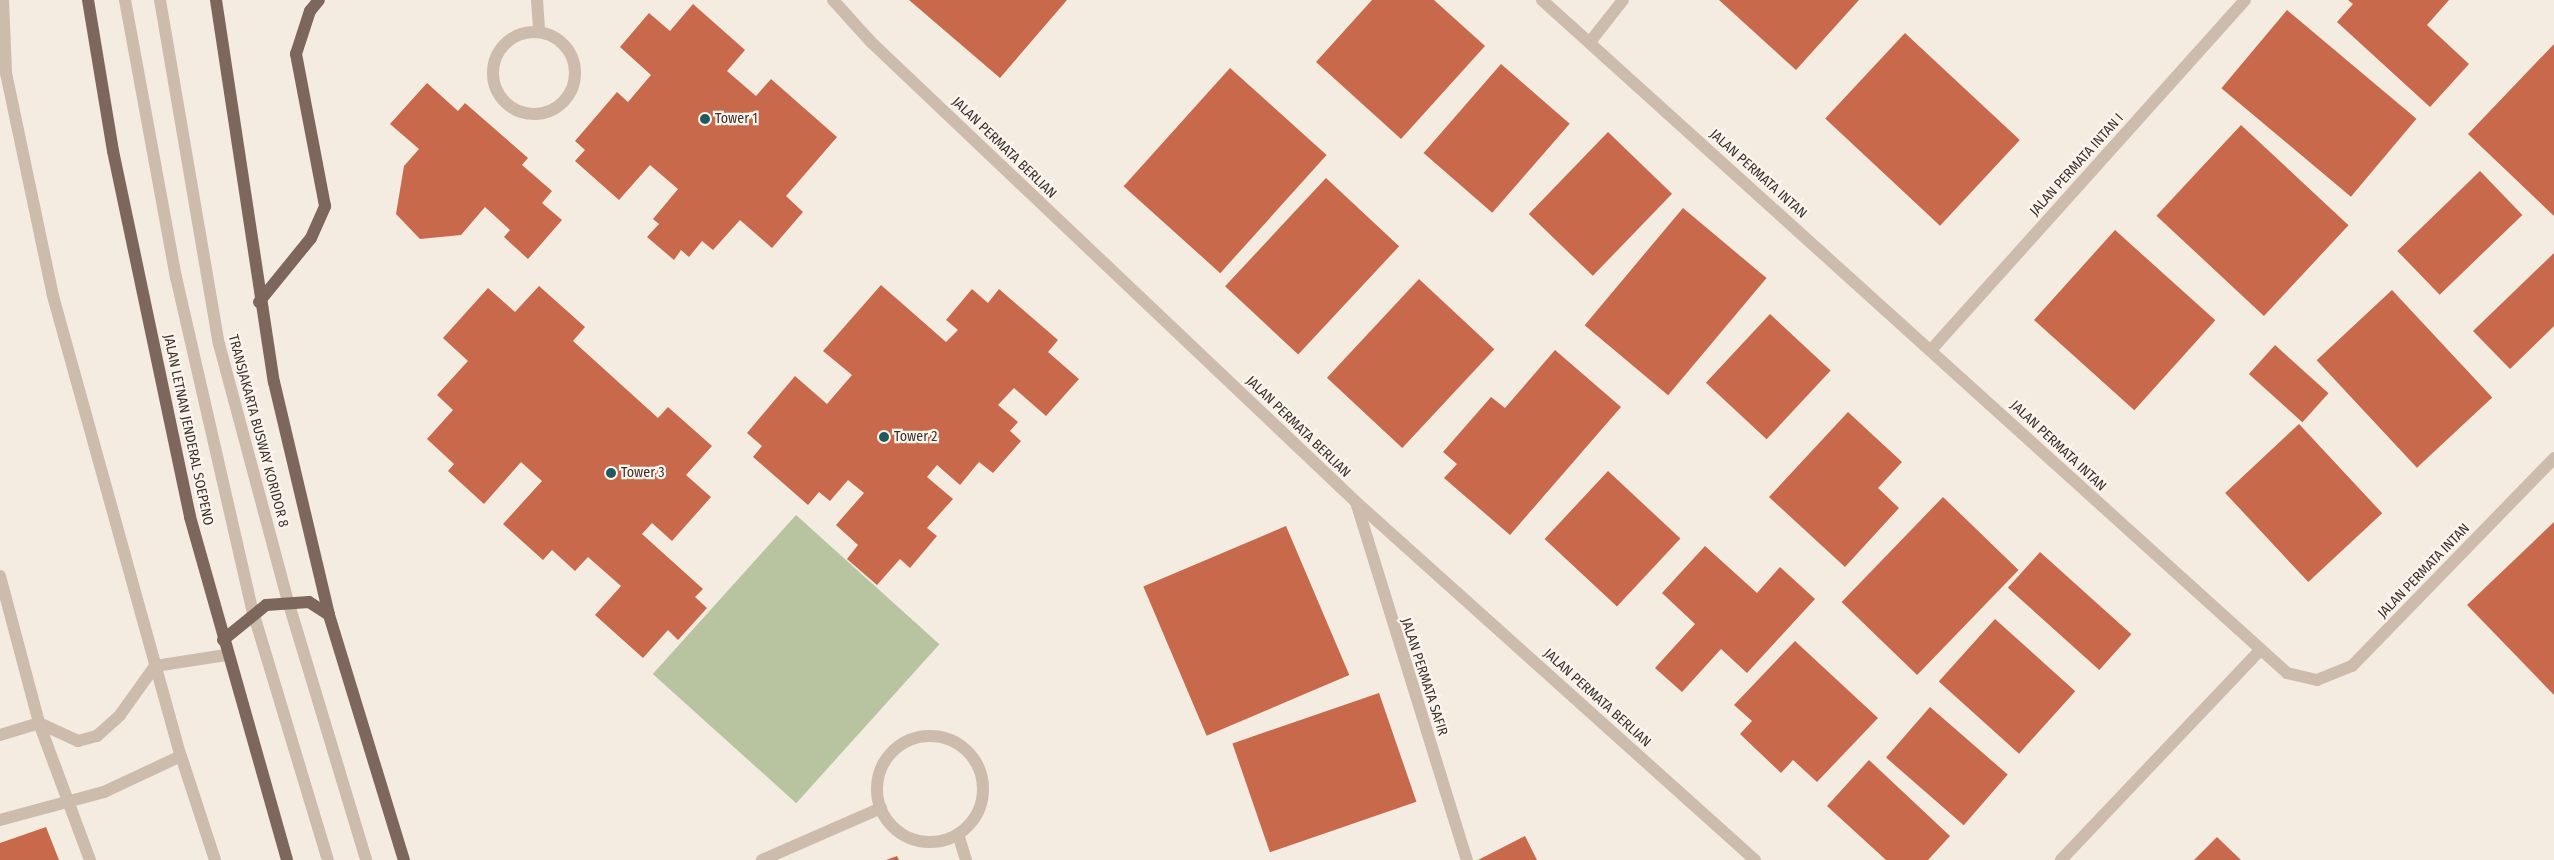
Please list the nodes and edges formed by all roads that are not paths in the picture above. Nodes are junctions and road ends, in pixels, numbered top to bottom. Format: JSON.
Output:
{"nodes":[{"id":1,"x":3,"y":0,"type":"edge"},
{"id":2,"x":88,"y":0,"type":"edge"},
{"id":3,"x":125,"y":0,"type":"edge"},
{"id":4,"x":160,"y":0,"type":"edge"},
{"id":5,"x":216,"y":0,"type":"edge"},
{"id":6,"x":319,"y":0,"type":"edge"},
{"id":7,"x":537,"y":0,"type":"edge"},
{"id":8,"x":834,"y":0,"type":"edge"},
{"id":9,"x":1542,"y":0,"type":"edge"},
{"id":10,"x":1623,"y":0,"type":"edge"},
{"id":11,"x":2245,"y":0,"type":"edge"},
{"id":12,"x":539,"y":31,"type":"junction"},
{"id":13,"x":1590,"y":42,"type":"junction"},
{"id":14,"x":259,"y":302,"type":"junction"},
{"id":15,"x":1932,"y":350,"type":"junction"},
{"id":16,"x":2554,"y":458,"type":"edge"},
{"id":17,"x":1356,"y":502,"type":"junction"},
{"id":18,"x":0,"y":576,"type":"edge"},
{"id":19,"x":288,"y":601,"type":"junction"},
{"id":20,"x":253,"y":612,"type":"junction"},
{"id":21,"x":329,"y":615,"type":"junction"},
{"id":22,"x":223,"y":640,"type":"junction"},
{"id":23,"x":2259,"y":651,"type":"junction"},
{"id":24,"x":226,"y":655,"type":"junction"},
{"id":25,"x":155,"y":666,"type":"junction"},
{"id":26,"x":39,"y":723,"type":"junction"},
{"id":27,"x":0,"y":735,"type":"edge"},
{"id":28,"x":180,"y":756,"type":"junction"},
{"id":29,"x":65,"y":801,"type":"junction"},
{"id":30,"x":881,"y":808,"type":"junction"},
{"id":31,"x":0,"y":820,"type":"edge"},
{"id":32,"x":958,"y":834,"type":"junction"},
{"id":33,"x":90,"y":860,"type":"edge"},
{"id":34,"x":216,"y":860,"type":"edge"},
{"id":35,"x":286,"y":860,"type":"edge"},
{"id":36,"x":328,"y":860,"type":"edge"},
{"id":37,"x":366,"y":860,"type":"edge"},
{"id":38,"x":404,"y":860,"type":"edge"},
{"id":39,"x":762,"y":860,"type":"edge"},
{"id":40,"x":966,"y":860,"type":"edge"},
{"id":41,"x":1467,"y":860,"type":"edge"},
{"id":42,"x":1755,"y":860,"type":"edge"},
{"id":43,"x":2061,"y":860,"type":"edge"}],
"edges":[{"from":1,"to":25,"type":"street"},
{"from":2,"to":22,"type":"main road","name":"JALAN LETNAN JENDERAL SOEPENO"},
{"from":3,"to":20,"type":"street"},
{"from":4,"to":19,"type":"street","name":"TRANSJAKARTA BUSWAY KORIDOR 8"},
{"from":5,"to":14,"type":"main road"},
{"from":6,"to":14,"type":"main road"},
{"from":7,"to":12,"type":"street"},
{"from":8,"to":17,"type":"street","name":"JALAN PERMATA BERLIAN"},
{"from":9,"to":13,"type":"street","name":"JALAN PERMATA INTAN"},
{"from":10,"to":13,"type":"street"},
{"from":11,"to":15,"type":"street","name":"JALAN PERMATA INTAN I"},
{"from":12,"to":12,"type":"street"},
{"from":13,"to":15,"type":"street","name":"JALAN PERMATA INTAN"},
{"from":14,"to":21,"type":"main road"},
{"from":15,"to":23,"type":"street","name":"JALAN PERMATA INTAN"},
{"from":16,"to":23,"type":"street","name":"JALAN PERMATA INTAN"},
{"from":17,"to":41,"type":"street","name":"JALAN PERMATA SAFIR"},
{"from":17,"to":42,"type":"street","name":"JALAN PERMATA BERLIAN"},
{"from":18,"to":26,"type":"street"},
{"from":19,"to":20,"type":"main road"},
{"from":19,"to":21,"type":"main road"},
{"from":19,"to":37,"type":"street","name":"TRANSJAKARTA BUSWAY KORIDOR 8"},
{"from":20,"to":22,"type":"main road"},
{"from":20,"to":36,"type":"street"},
{"from":21,"to":38,"type":"main road"},
{"from":22,"to":24,"type":"main road","name":"JALAN LETNAN JENDERAL SOEPENO"},
{"from":23,"to":43,"type":"street"},
{"from":24,"to":25,"type":"street"},
{"from":24,"to":35,"type":"main road","name":"JALAN LETNAN JENDERAL SOEPENO"},
{"from":25,"to":26,"type":"street"},
{"from":25,"to":28,"type":"street"},
{"from":26,"to":27,"type":"street"},
{"from":26,"to":29,"type":"street"},
{"from":28,"to":29,"type":"street"},
{"from":28,"to":34,"type":"street"},
{"from":29,"to":31,"type":"street"},
{"from":29,"to":33,"type":"street"},
{"from":30,"to":32,"type":"street"},
{"from":30,"to":32,"type":"street"},
{"from":30,"to":39,"type":"street"},
{"from":32,"to":40,"type":"street"}]}
